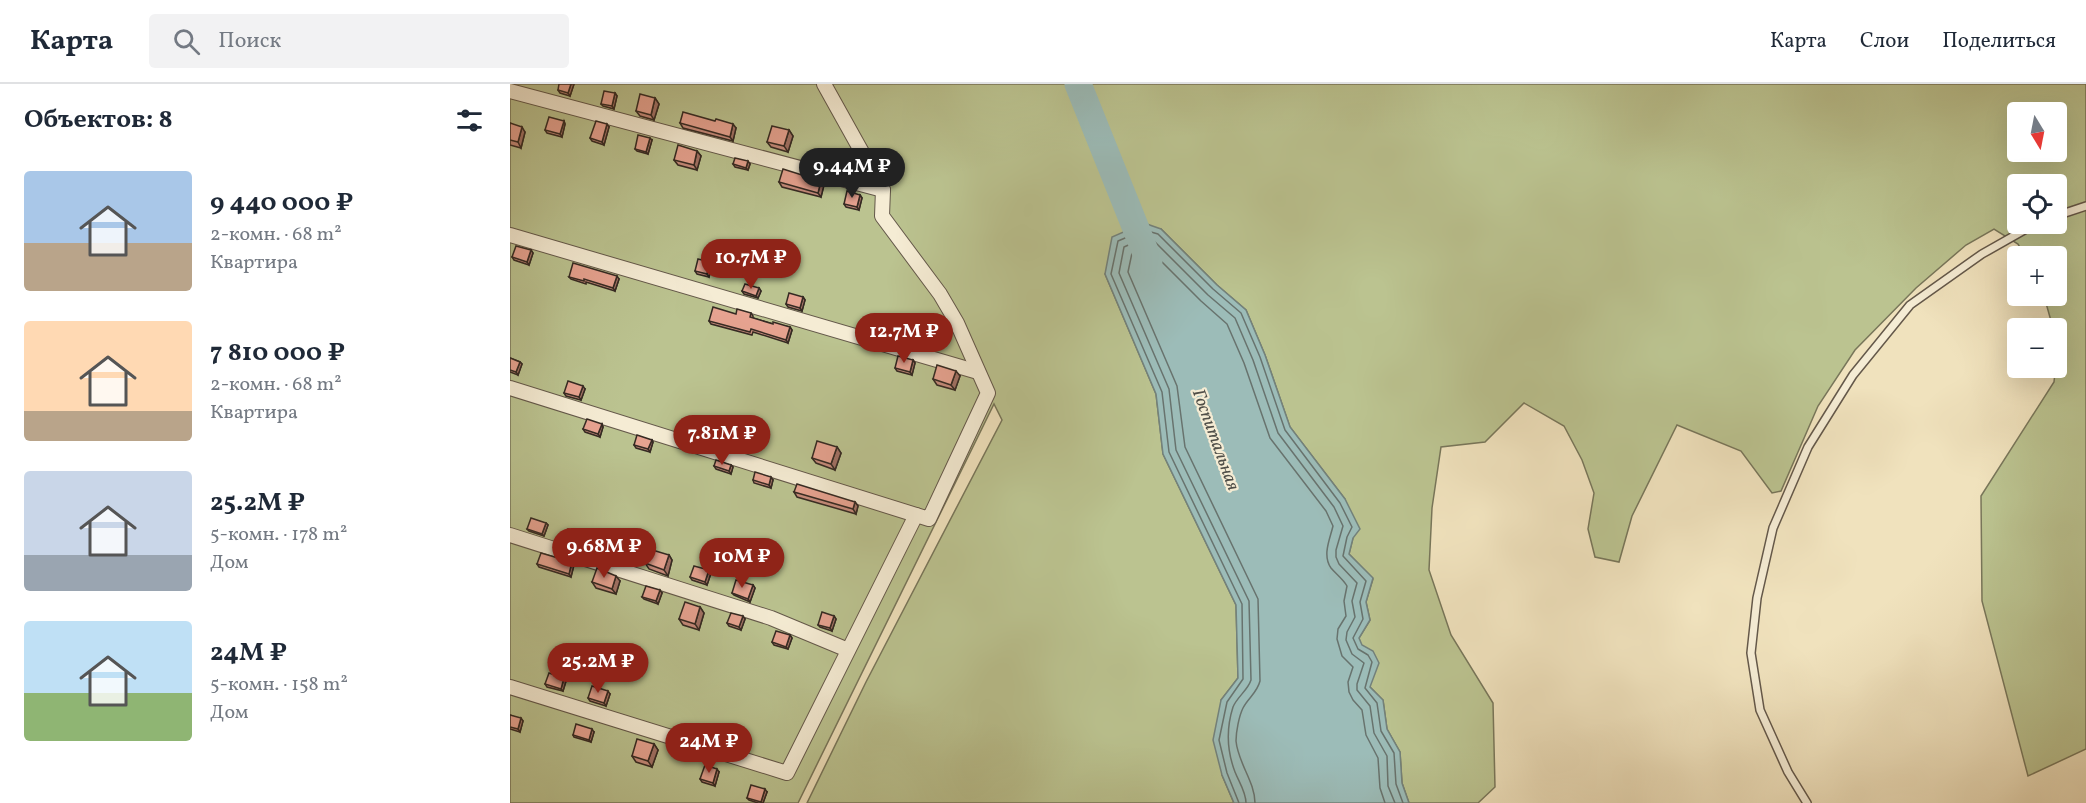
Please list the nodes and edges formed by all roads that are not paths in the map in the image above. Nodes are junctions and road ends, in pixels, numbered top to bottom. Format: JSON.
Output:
{"nodes":[{"id":1,"x":824,"y":84,"type":"edge"},
{"id":2,"x":510,"y":91,"type":"edge"},
{"id":3,"x":883,"y":190,"type":"junction"},
{"id":4,"x":2086,"y":206,"type":"edge"},
{"id":5,"x":2067,"y":212,"type":"edge"},
{"id":6,"x":2017,"y":234,"type":"edge"},
{"id":7,"x":510,"y":235,"type":"edge"},
{"id":8,"x":978,"y":372,"type":"junction"},
{"id":9,"x":510,"y":388,"type":"edge"},
{"id":10,"x":916,"y":515,"type":"junction"},
{"id":11,"x":510,"y":535,"type":"edge"},
{"id":12,"x":848,"y":650,"type":"junction"},
{"id":13,"x":510,"y":687,"type":"edge"},
{"id":14,"x":1807,"y":803,"type":"edge"}],
"edges":[{"from":1,"to":3,"type":"street"},
{"from":2,"to":3,"type":"street"},
{"from":3,"to":8,"type":"street"},
{"from":4,"to":5,"type":"lane"},
{"from":6,"to":14,"type":"lane"},
{"from":7,"to":8,"type":"street"},
{"from":8,"to":10,"type":"street"},
{"from":9,"to":10,"type":"street"},
{"from":10,"to":12,"type":"street"},
{"from":11,"to":12,"type":"street"},
{"from":12,"to":13,"type":"street"}]}
